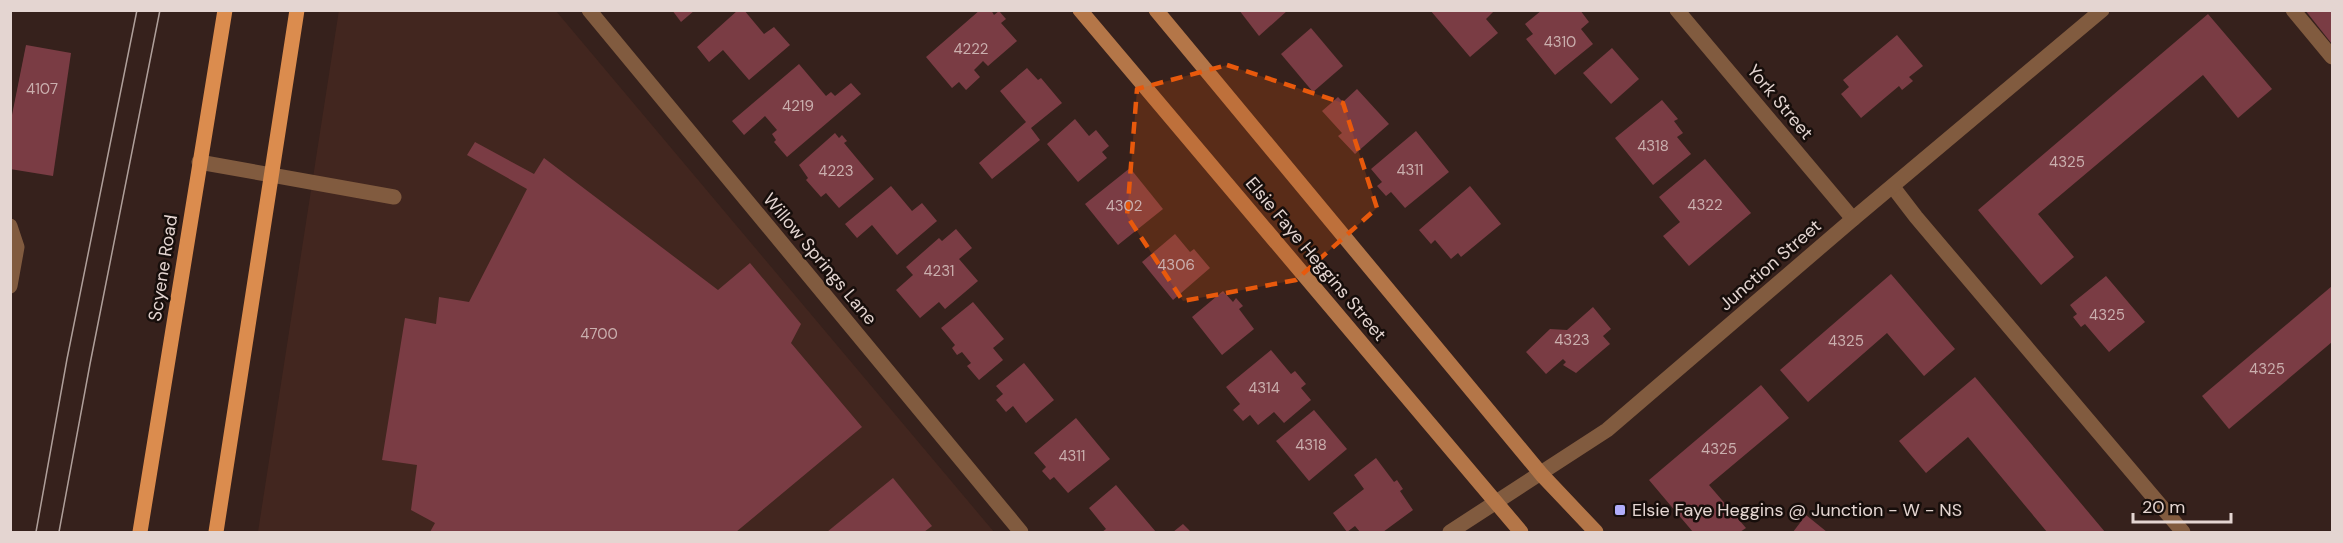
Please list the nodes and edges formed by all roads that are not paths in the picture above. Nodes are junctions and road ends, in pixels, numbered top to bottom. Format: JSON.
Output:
{"nodes":[{"id":1,"x":225,"y":10,"type":"edge"},
{"id":2,"x":297,"y":10,"type":"edge"},
{"id":3,"x":589,"y":10,"type":"edge"},
{"id":4,"x":1080,"y":10,"type":"edge"},
{"id":5,"x":1156,"y":10,"type":"edge"},
{"id":6,"x":1677,"y":10,"type":"edge"},
{"id":7,"x":2102,"y":10,"type":"edge"},
{"id":8,"x":2293,"y":10,"type":"edge"},
{"id":9,"x":2332,"y":57,"type":"edge"},
{"id":10,"x":200,"y":162,"type":"junction"},
{"id":11,"x":272,"y":176,"type":"junction"},
{"id":12,"x":1893,"y":187,"type":"junction"},
{"id":13,"x":394,"y":197,"type":"dead end"},
{"id":14,"x":1853,"y":219,"type":"junction"},
{"id":15,"x":10,"y":226,"type":"edge"},
{"id":16,"x":10,"y":286,"type":"edge"},
{"id":17,"x":1542,"y":475,"type":"junction"},
{"id":18,"x":1496,"y":503,"type":"junction"},
{"id":19,"x":140,"y":532,"type":"edge"},
{"id":20,"x":216,"y":532,"type":"edge"},
{"id":21,"x":1021,"y":532,"type":"edge"},
{"id":22,"x":1450,"y":532,"type":"edge"},
{"id":23,"x":1521,"y":532,"type":"edge"},
{"id":24,"x":1596,"y":532,"type":"edge"},
{"id":25,"x":2183,"y":532,"type":"edge"}],
"edges":[{"from":1,"to":10,"type":"main road","name":"Scyene Road"},
{"from":2,"to":11,"type":"main road"},
{"from":3,"to":21,"type":"street","name":"Willow Springs Lane"},
{"from":4,"to":18,"type":"main road","name":"Elsie Faye Heggins Street"},
{"from":5,"to":17,"type":"main road","name":"Elsie Faye Heggins Street"},
{"from":6,"to":14,"type":"street","name":"York Street"},
{"from":7,"to":12,"type":"street","name":"Junction Street"},
{"from":8,"to":9,"type":"street"},
{"from":10,"to":11,"type":"street"},
{"from":10,"to":19,"type":"main road","name":"Scyene Road"},
{"from":11,"to":13,"type":"street"},
{"from":11,"to":20,"type":"main road"},
{"from":12,"to":14,"type":"street","name":"Junction Street"},
{"from":12,"to":25,"type":"street"},
{"from":14,"to":17,"type":"street","name":"Junction Street"},
{"from":15,"to":16,"type":"street"},
{"from":17,"to":18,"type":"street","name":"Junction Street"},
{"from":17,"to":24,"type":"main road","name":"Elsie Faye Heggins Street"},
{"from":18,"to":22,"type":"street","name":"Junction Street"},
{"from":18,"to":23,"type":"main road","name":"Elsie Faye Heggins Street"}]}
